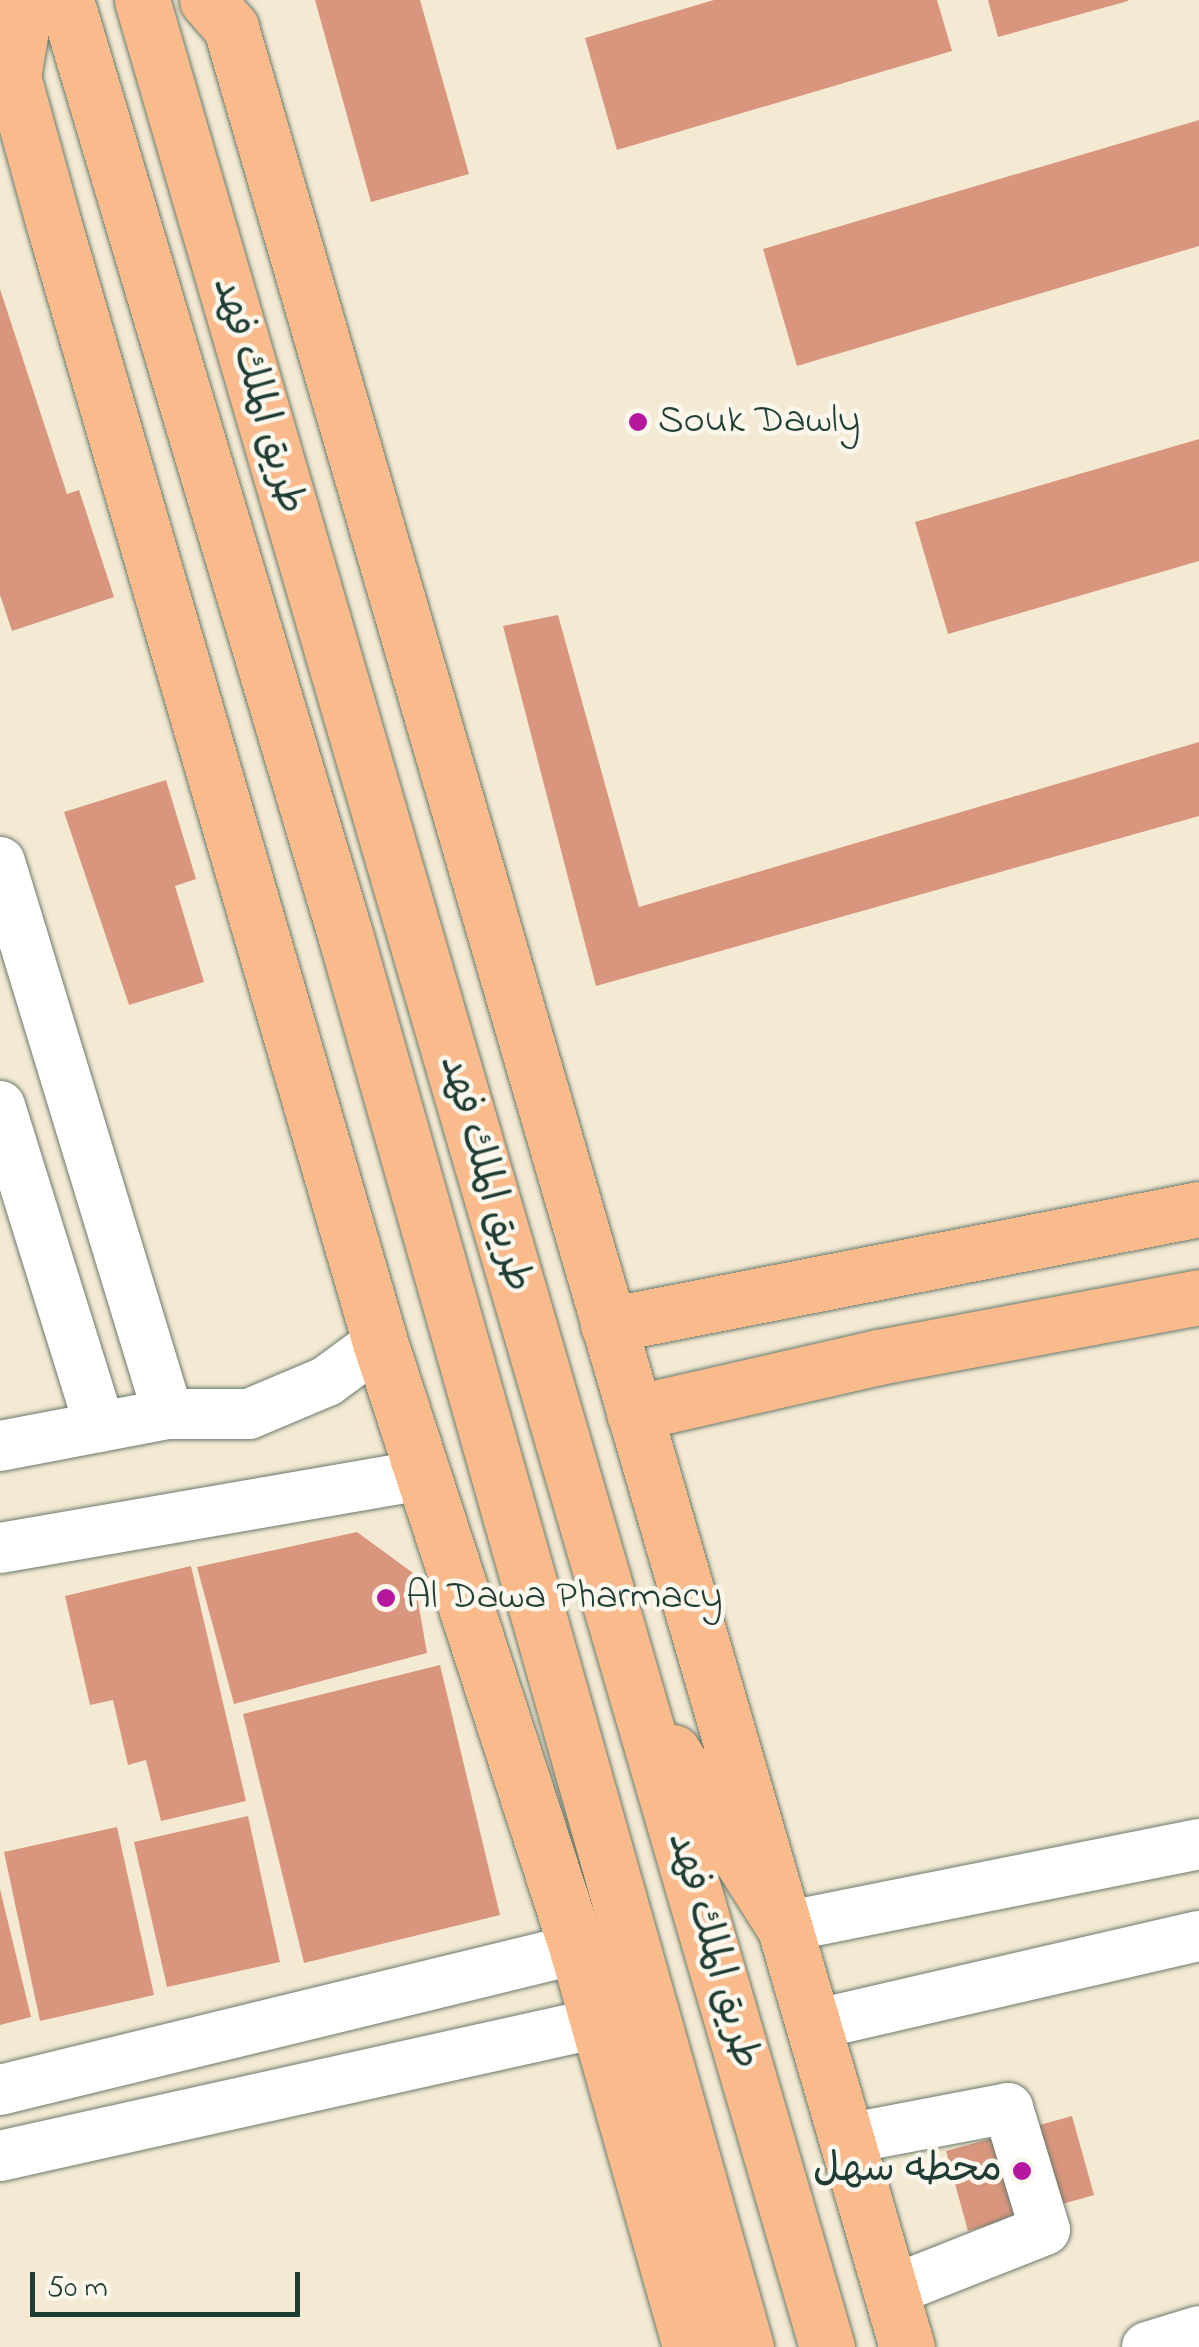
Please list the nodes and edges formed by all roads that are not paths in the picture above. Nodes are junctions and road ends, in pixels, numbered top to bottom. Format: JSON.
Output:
{"nodes":[{"id":1,"x":26,"y":0,"type":"edge"},
{"id":2,"x":66,"y":0,"type":"edge"},
{"id":3,"x":142,"y":0,"type":"edge"},
{"id":4,"x":220,"y":9,"type":"edge"},
{"id":5,"x":7,"y":66,"type":"edge"},
{"id":6,"x":0,"y":862,"type":"edge"},
{"id":7,"x":0,"y":1106,"type":"edge"},
{"id":8,"x":1199,"y":1209,"type":"edge"},
{"id":9,"x":861,"y":1275,"type":"junction"},
{"id":10,"x":1199,"y":1297,"type":"edge"},
{"id":11,"x":608,"y":1324,"type":"junction"},
{"id":12,"x":380,"y":1342,"type":"junction"},
{"id":13,"x":880,"y":1358,"type":"junction"},
{"id":14,"x":634,"y":1413,"type":"junction"},
{"id":15,"x":168,"y":1414,"type":"junction"},
{"id":16,"x":100,"y":1427,"type":"junction"},
{"id":17,"x":0,"y":1446,"type":"edge"},
{"id":18,"x":423,"y":1475,"type":"junction"},
{"id":19,"x":0,"y":1548,"type":"edge"},
{"id":20,"x":641,"y":1703,"type":"junction"},
{"id":21,"x":1199,"y":1844,"type":"edge"},
{"id":22,"x":784,"y":1927,"type":"junction"},
{"id":23,"x":1199,"y":1936,"type":"edge"},
{"id":24,"x":577,"y":1948,"type":"junction"},
{"id":25,"x":598,"y":2022,"type":"junction"},
{"id":26,"x":813,"y":2026,"type":"junction"},
{"id":27,"x":0,"y":2090,"type":"edge"},
{"id":28,"x":846,"y":2139,"type":"junction"},
{"id":29,"x":0,"y":2156,"type":"edge"},
{"id":30,"x":890,"y":2291,"type":"junction"},
{"id":31,"x":1199,"y":2331,"type":"edge"},
{"id":32,"x":690,"y":2347,"type":"edge"},
{"id":33,"x":746,"y":2347,"type":"edge"},
{"id":34,"x":827,"y":2347,"type":"edge"},
{"id":35,"x":907,"y":2347,"type":"edge"},
{"id":36,"x":1147,"y":2347,"type":"edge"}],
"edges":[{"from":1,"to":5,"type":"main road"},
{"from":2,"to":33,"type":"main road","name":"طريق الملك فهد"},
{"from":3,"to":20,"type":"main road","name":"طريق الملك فهد"},
{"from":4,"to":11,"type":"main road"},
{"from":5,"to":12,"type":"main road"},
{"from":6,"to":15,"type":"street"},
{"from":7,"to":16,"type":"street"},
{"from":8,"to":9,"type":"main road"},
{"from":9,"to":11,"type":"main road"},
{"from":9,"to":13,"type":"main road"},
{"from":10,"to":13,"type":"main road"},
{"from":11,"to":14,"type":"main road"},
{"from":12,"to":15,"type":"street"},
{"from":12,"to":18,"type":"main road"},
{"from":13,"to":14,"type":"main road"},
{"from":14,"to":22,"type":"main road"},
{"from":15,"to":16,"type":"street"},
{"from":16,"to":17,"type":"street"},
{"from":18,"to":19,"type":"street"},
{"from":18,"to":24,"type":"main road"},
{"from":20,"to":22,"type":"main road"},
{"from":20,"to":34,"type":"main road","name":"طريق الملك فهد"},
{"from":21,"to":22,"type":"street"},
{"from":22,"to":26,"type":"main road"},
{"from":23,"to":26,"type":"street"},
{"from":24,"to":25,"type":"main road"},
{"from":24,"to":27,"type":"street"},
{"from":25,"to":29,"type":"street"},
{"from":25,"to":32,"type":"main road"},
{"from":26,"to":28,"type":"main road"},
{"from":28,"to":30,"type":"main road"},
{"from":28,"to":30,"type":"street"},
{"from":30,"to":35,"type":"main road"},
{"from":31,"to":36,"type":"street"}]}
